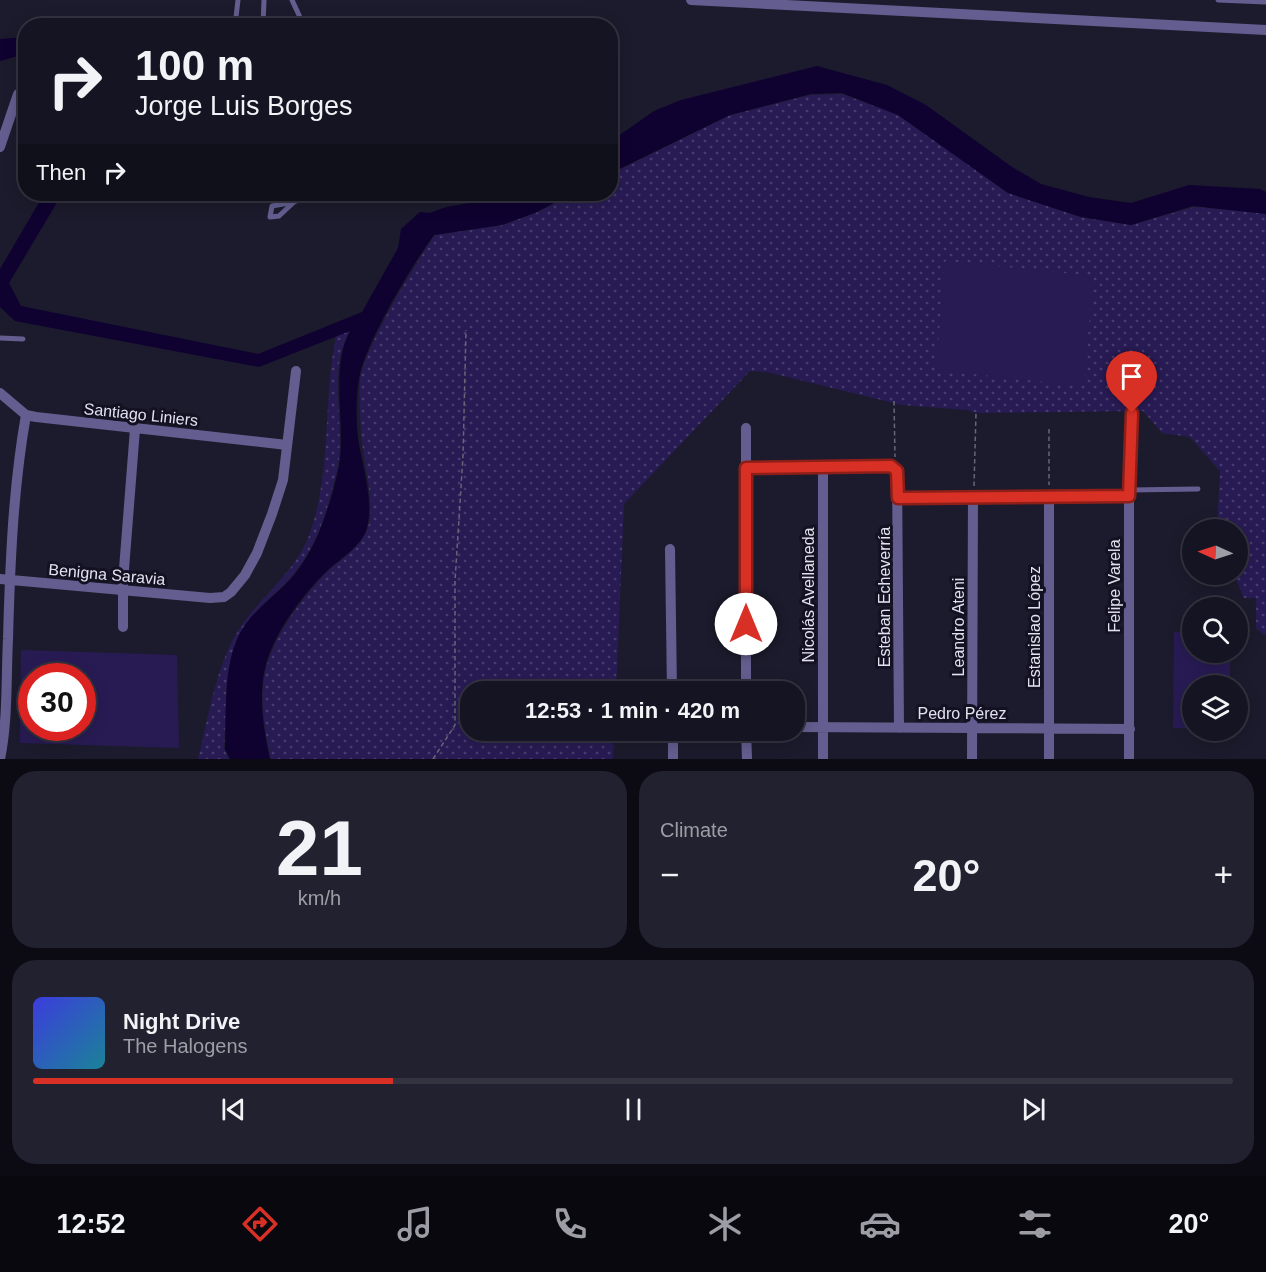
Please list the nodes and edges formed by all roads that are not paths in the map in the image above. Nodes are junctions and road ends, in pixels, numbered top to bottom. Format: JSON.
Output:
{"nodes":[{"id":1,"x":238,"y":0,"type":"edge"},
{"id":2,"x":264,"y":0,"type":"edge"},
{"id":3,"x":292,"y":0,"type":"edge"},
{"id":4,"x":691,"y":0,"type":"edge"},
{"id":5,"x":1218,"y":0,"type":"edge"},
{"id":6,"x":1266,"y":2,"type":"edge"},
{"id":7,"x":236,"y":18,"type":"edge"},
{"id":8,"x":263,"y":18,"type":"edge"},
{"id":9,"x":300,"y":18,"type":"edge"},
{"id":10,"x":1266,"y":30,"type":"edge"},
{"id":11,"x":18,"y":94,"type":"dead end"},
{"id":12,"x":0,"y":147,"type":"edge"},
{"id":13,"x":0,"y":338,"type":"edge"},
{"id":14,"x":23,"y":339,"type":"dead end"},
{"id":15,"x":296,"y":371,"type":"dead end"},
{"id":16,"x":0,"y":393,"type":"edge"},
{"id":17,"x":1132,"y":413,"type":"dead end"},
{"id":18,"x":26,"y":415,"type":"junction"},
{"id":19,"x":746,"y":428,"type":"dead end"},
{"id":20,"x":135,"y":429,"type":"junction"},
{"id":21,"x":287,"y":445,"type":"junction"},
{"id":22,"x":823,"y":467,"type":"junction"},
{"id":23,"x":746,"y":468,"type":"junction"},
{"id":24,"x":1198,"y":489,"type":"dead end"},
{"id":25,"x":1130,"y":493,"type":"junction"},
{"id":26,"x":1048,"y":495,"type":"junction"},
{"id":27,"x":973,"y":496,"type":"junction"},
{"id":28,"x":898,"y":498,"type":"junction"},
{"id":29,"x":670,"y":549,"type":"dead end"},
{"id":30,"x":5,"y":580,"type":"edge"},
{"id":31,"x":124,"y":591,"type":"junction"},
{"id":32,"x":123,"y":627,"type":"dead end"},
{"id":33,"x":672,"y":681,"type":"edge"},
{"id":34,"x":746,"y":681,"type":"edge"},
{"id":35,"x":805,"y":727,"type":"edge"},
{"id":36,"x":823,"y":727,"type":"junction"},
{"id":37,"x":899,"y":728,"type":"junction"},
{"id":38,"x":972,"y":728,"type":"junction"},
{"id":39,"x":1050,"y":728,"type":"junction"},
{"id":40,"x":1130,"y":729,"type":"junction"},
{"id":41,"x":673,"y":741,"type":"edge"},
{"id":42,"x":746,"y":741,"type":"edge"},
{"id":43,"x":0,"y":759,"type":"edge"},
{"id":44,"x":673,"y":759,"type":"edge"},
{"id":45,"x":747,"y":759,"type":"edge"},
{"id":46,"x":824,"y":759,"type":"edge"},
{"id":47,"x":972,"y":759,"type":"edge"},
{"id":48,"x":1049,"y":759,"type":"edge"},
{"id":49,"x":1129,"y":759,"type":"edge"}],
"edges":[{"from":1,"to":7,"type":"lane"},
{"from":2,"to":8,"type":"lane"},
{"from":3,"to":9,"type":"lane"},
{"from":4,"to":10,"type":"street"},
{"from":5,"to":6,"type":"lane"},
{"from":11,"to":12,"type":"street"},
{"from":13,"to":14,"type":"lane"},
{"from":15,"to":21,"type":"street"},
{"from":16,"to":18,"type":"street"},
{"from":17,"to":25,"type":"street","name":"Felipe Varela"},
{"from":18,"to":20,"type":"street","name":"Santiago Liniers"},
{"from":18,"to":30,"type":"street"},
{"from":19,"to":23,"type":"street"},
{"from":20,"to":21,"type":"street","name":"Santiago Liniers"},
{"from":20,"to":31,"type":"street"},
{"from":21,"to":31,"type":"street","name":"Benigna Saravia"},
{"from":22,"to":23,"type":"street"},
{"from":22,"to":28,"type":"street","name":"Esteban Echeverría"},
{"from":22,"to":36,"type":"street","name":"Nicolás Avellaneda"},
{"from":23,"to":34,"type":"street"},
{"from":24,"to":25,"type":"lane"},
{"from":25,"to":26,"type":"street"},
{"from":25,"to":40,"type":"street","name":"Felipe Varela"},
{"from":26,"to":27,"type":"street"},
{"from":26,"to":39,"type":"street","name":"Estanislao López"},
{"from":27,"to":28,"type":"street"},
{"from":27,"to":38,"type":"street","name":"Leandro Ateni"},
{"from":28,"to":37,"type":"street","name":"Esteban Echeverría"},
{"from":29,"to":33,"type":"street"},
{"from":30,"to":31,"type":"street","name":"Benigna Saravia"},
{"from":30,"to":43,"type":"street"},
{"from":31,"to":32,"type":"street"},
{"from":35,"to":36,"type":"street","name":"Pedro Pérez"},
{"from":36,"to":37,"type":"street","name":"Pedro Pérez"},
{"from":36,"to":46,"type":"street","name":"Nicolás Avellaneda"},
{"from":37,"to":38,"type":"street","name":"Pedro Pérez"},
{"from":38,"to":39,"type":"street","name":"Pedro Pérez"},
{"from":38,"to":47,"type":"street","name":"Leandro Ateni"},
{"from":39,"to":40,"type":"street","name":"Pedro Pérez"},
{"from":39,"to":48,"type":"street","name":"Estanislao López"},
{"from":40,"to":49,"type":"street","name":"Felipe Varela"},
{"from":41,"to":44,"type":"street"},
{"from":42,"to":45,"type":"street"}]}
